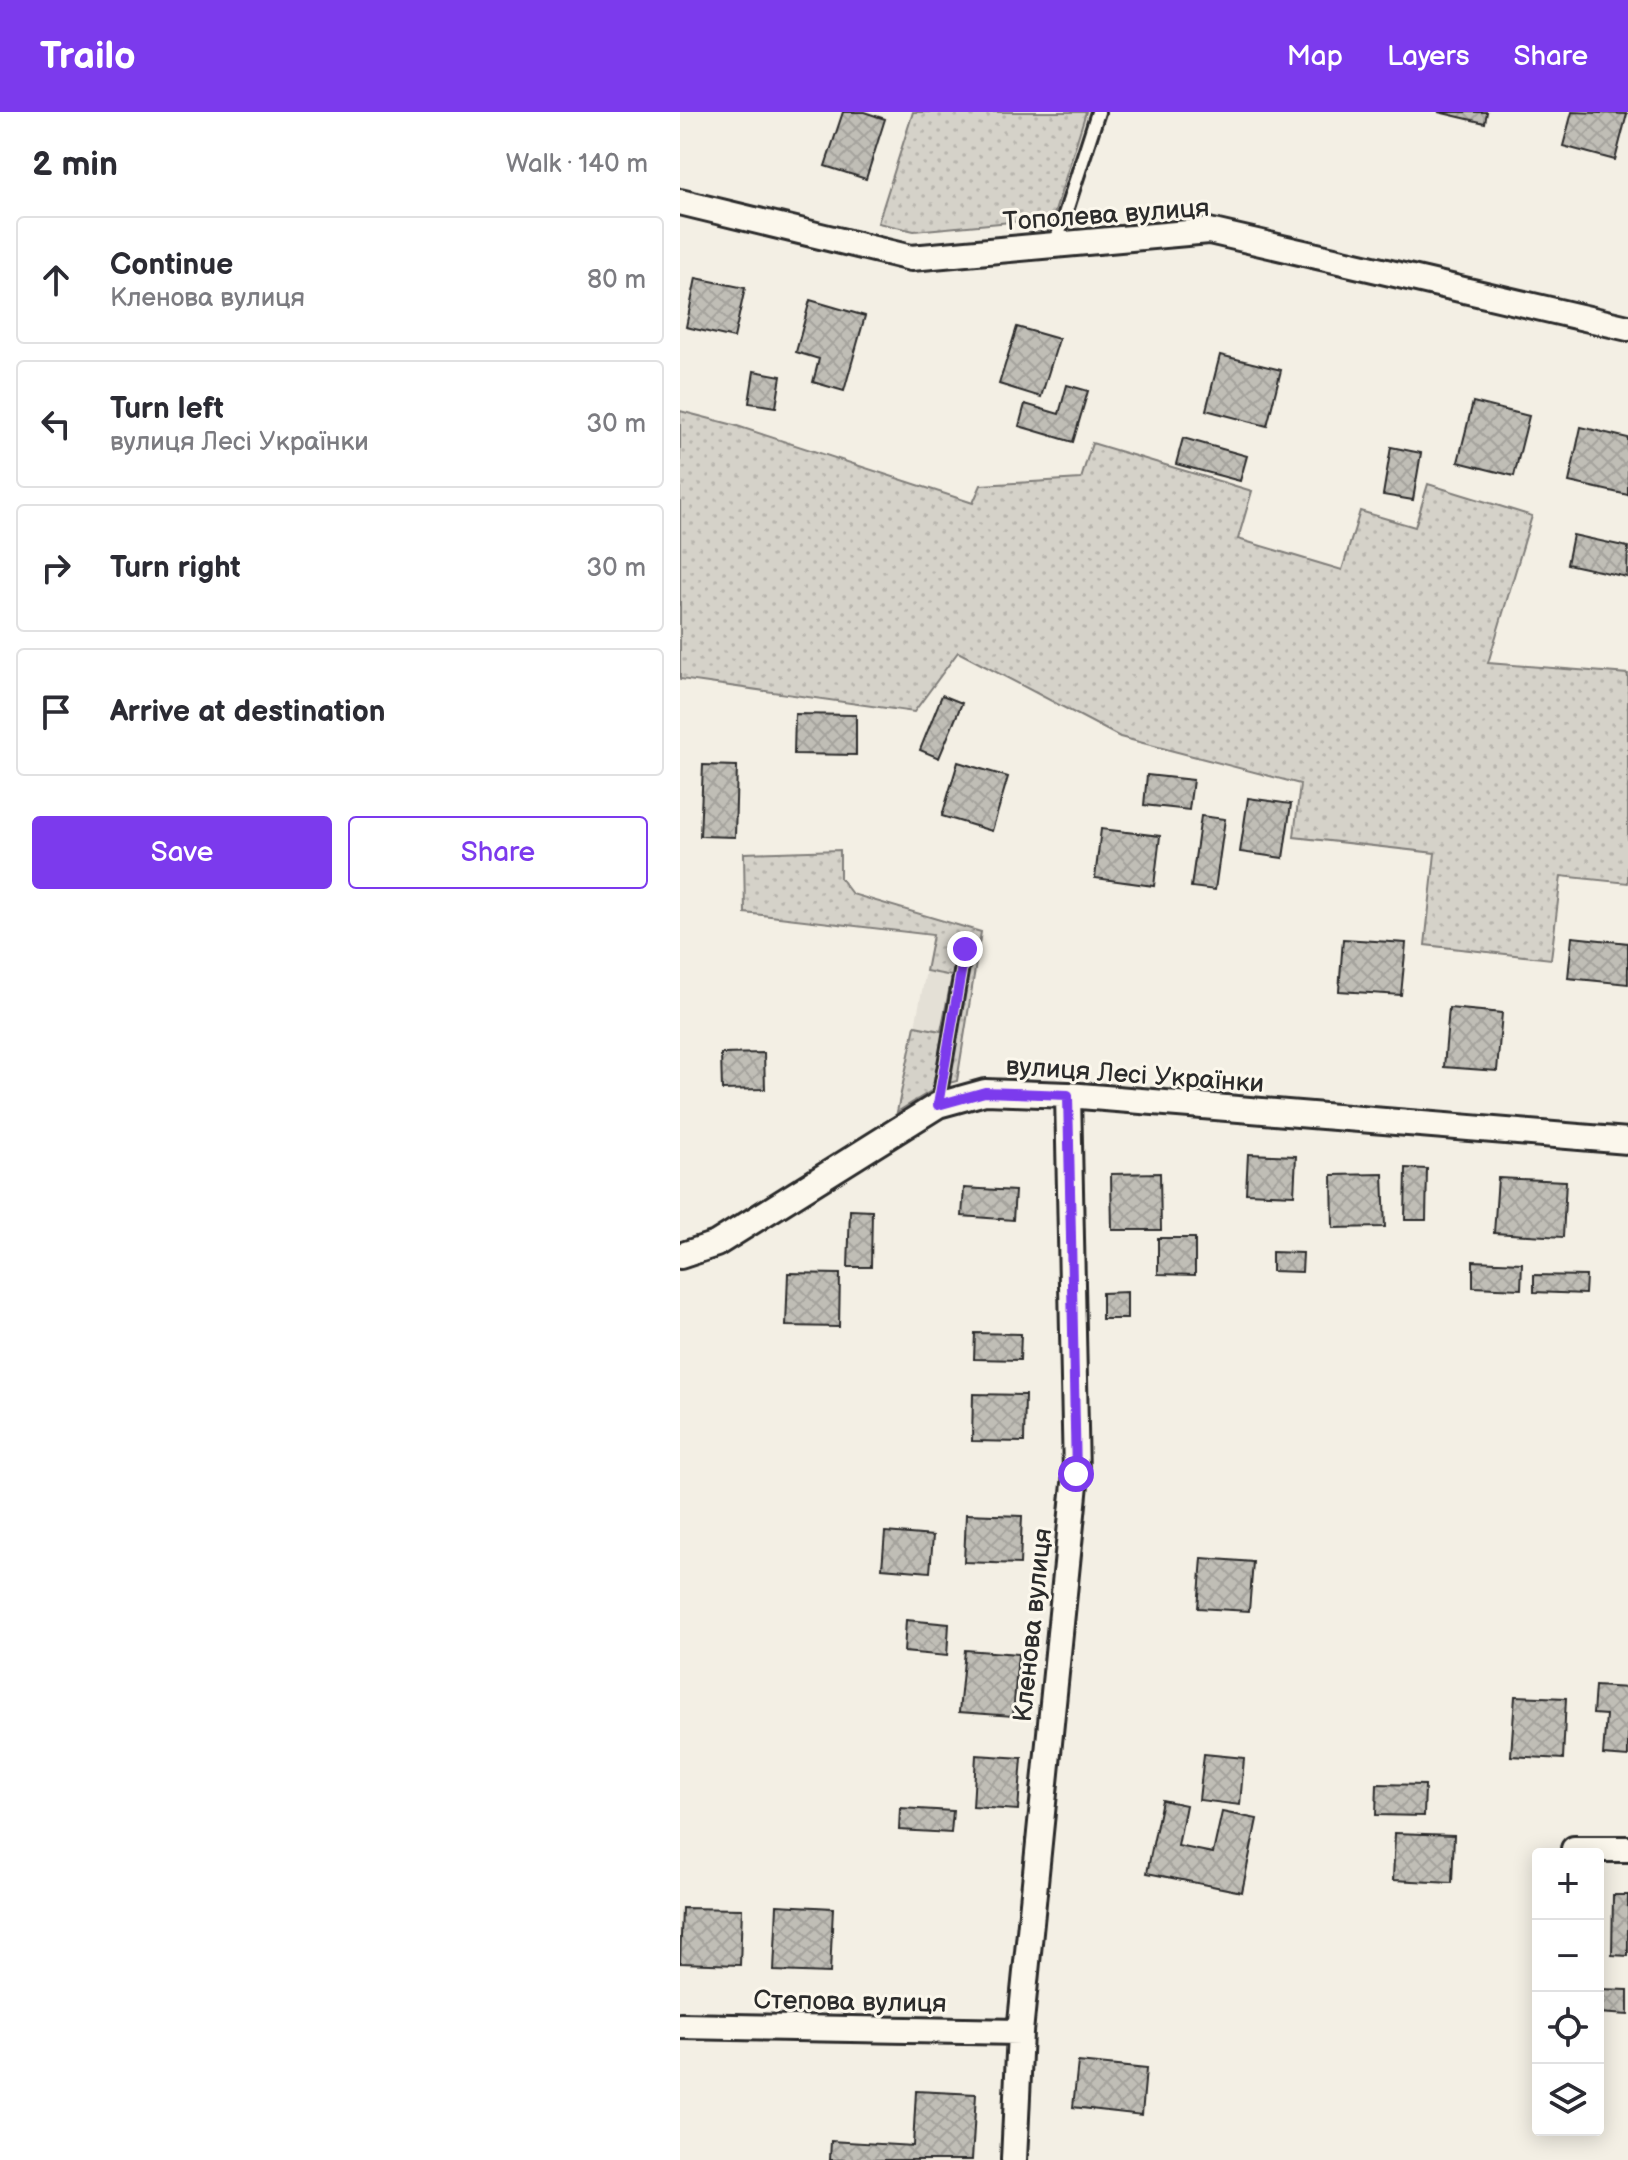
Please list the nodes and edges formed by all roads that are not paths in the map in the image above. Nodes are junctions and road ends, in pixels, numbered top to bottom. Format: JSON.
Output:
{"nodes":[{"id":1,"x":1098,"y":112,"type":"edge"},
{"id":2,"x":680,"y":202,"type":"edge"},
{"id":3,"x":1055,"y":245,"type":"junction"},
{"id":4,"x":1628,"y":328,"type":"edge"},
{"id":5,"x":965,"y":949,"type":"dead end"},
{"id":6,"x":1068,"y":1095,"type":"junction"},
{"id":7,"x":938,"y":1105,"type":"junction"},
{"id":8,"x":1628,"y":1141,"type":"edge"},
{"id":9,"x":680,"y":1256,"type":"edge"},
{"id":10,"x":1604,"y":1849,"type":"edge"},
{"id":11,"x":1628,"y":1849,"type":"edge"},
{"id":12,"x":680,"y":2026,"type":"edge"},
{"id":13,"x":1020,"y":2032,"type":"junction"},
{"id":14,"x":1014,"y":2160,"type":"edge"}],
"edges":[{"from":1,"to":3,"type":"lane"},
{"from":2,"to":3,"type":"street","name":"Тополева вулиця"},
{"from":3,"to":4,"type":"street","name":"Тополева вулиця"},
{"from":5,"to":7,"type":"lane"},
{"from":6,"to":7,"type":"street","name":"вулиця Лесі Українки"},
{"from":6,"to":8,"type":"street","name":"вулиця Лесі Українки"},
{"from":6,"to":13,"type":"street","name":"Кленова вулиця"},
{"from":7,"to":9,"type":"street","name":"вулиця Лесі Українки"},
{"from":10,"to":11,"type":"street"},
{"from":12,"to":13,"type":"street","name":"Степова вулиця"},
{"from":13,"to":14,"type":"street","name":"Кленова вулиця"}]}
